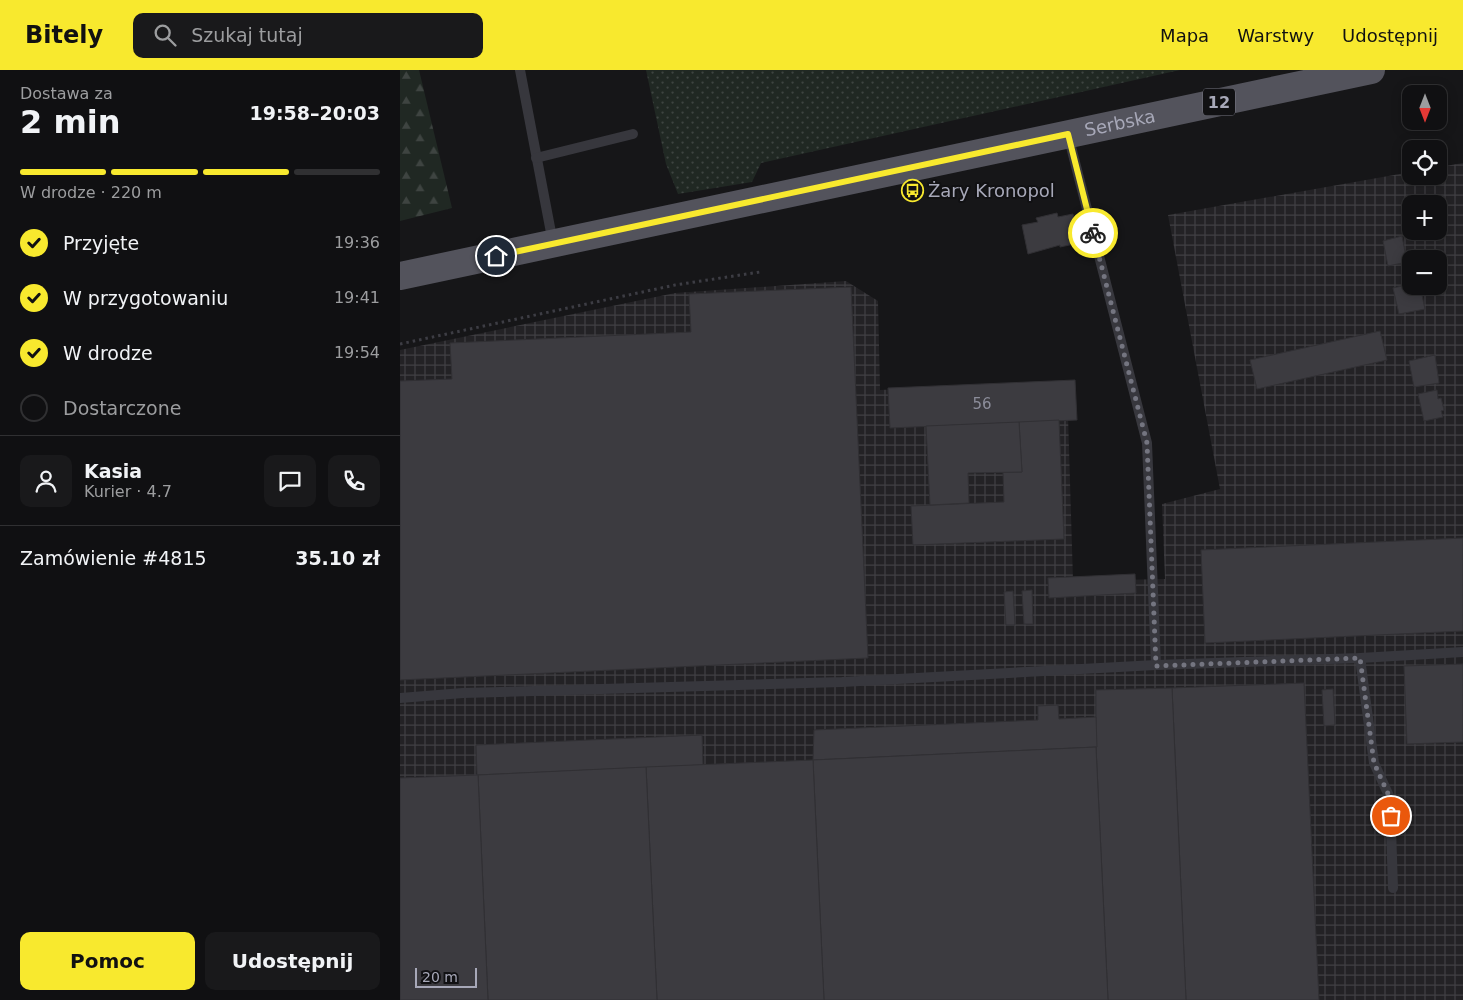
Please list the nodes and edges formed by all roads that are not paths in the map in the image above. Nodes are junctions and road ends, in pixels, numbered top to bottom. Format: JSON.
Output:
{"nodes":[{"id":1,"x":520,"y":70,"type":"edge"},
{"id":2,"x":1371,"y":70,"type":"edge"},
{"id":3,"x":633,"y":134,"type":"dead end"},
{"id":4,"x":1068,"y":134,"type":"junction"},
{"id":5,"x":536,"y":158,"type":"junction"},
{"id":6,"x":553,"y":244,"type":"junction"},
{"id":7,"x":400,"y":276,"type":"edge"},
{"id":8,"x":1463,"y":652,"type":"edge"},
{"id":9,"x":1360,"y":658,"type":"junction"},
{"id":10,"x":1156,"y":666,"type":"junction"},
{"id":11,"x":400,"y":698,"type":"edge"},
{"id":12,"x":1393,"y":888,"type":"dead end"}],
"edges":[{"from":1,"to":5,"type":"lane"},
{"from":2,"to":4,"type":"main road","name":"Serbska","number":"12"},
{"from":3,"to":5,"type":"lane"},
{"from":4,"to":6,"type":"main road","name":"Serbska","number":"12"},
{"from":4,"to":10,"type":"lane"},
{"from":5,"to":6,"type":"lane"},
{"from":6,"to":7,"type":"main road","name":"Serbska","number":"12"},
{"from":8,"to":9,"type":"lane"},
{"from":9,"to":10,"type":"lane"},
{"from":9,"to":12,"type":"lane"},
{"from":10,"to":11,"type":"lane"}]}
